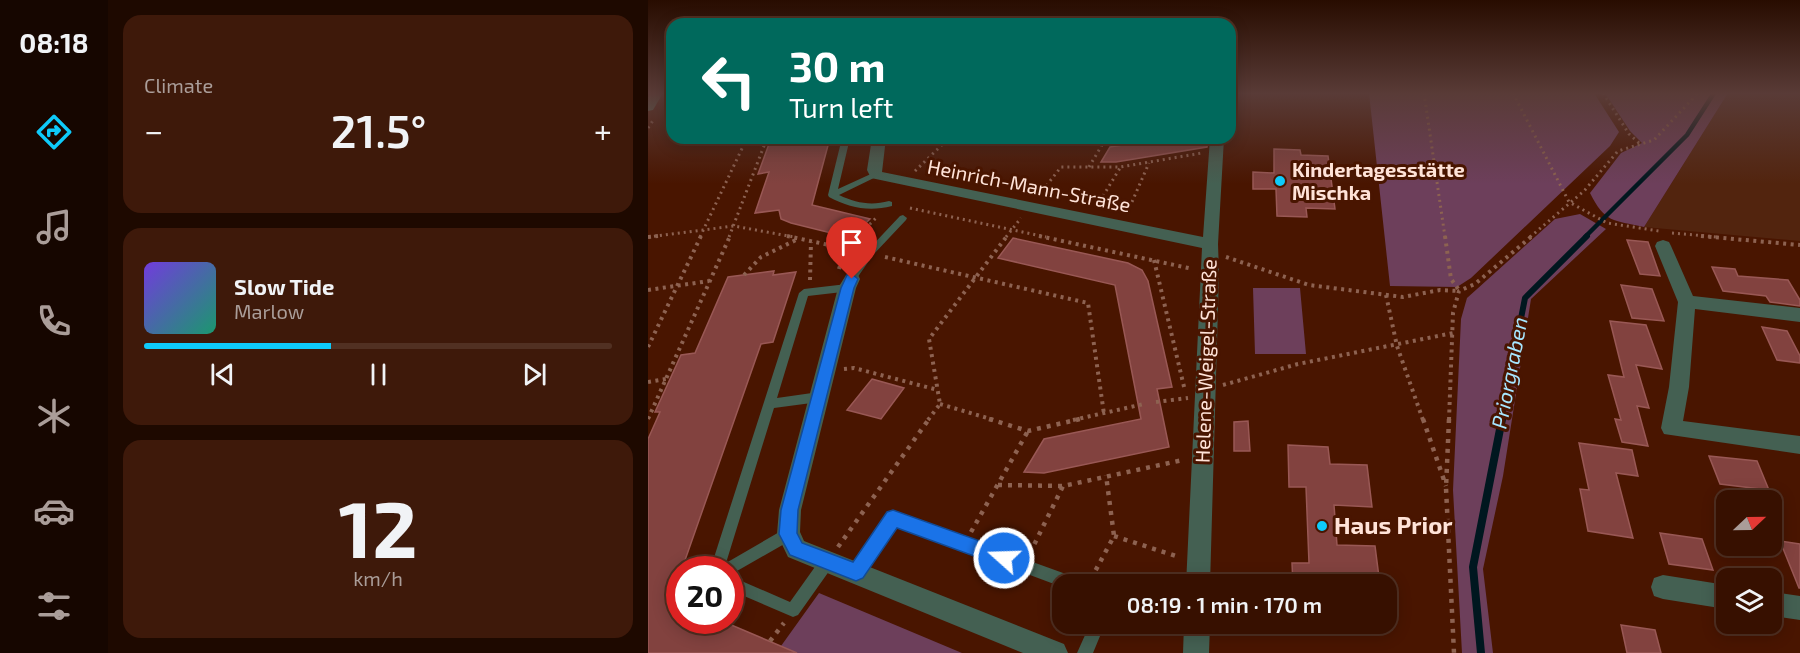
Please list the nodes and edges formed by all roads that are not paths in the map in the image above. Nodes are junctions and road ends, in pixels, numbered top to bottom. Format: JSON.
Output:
{"nodes":[{"id":1,"x":845,"y":144,"type":"edge"},
{"id":2,"x":878,"y":144,"type":"edge"},
{"id":3,"x":1213,"y":145,"type":"edge"},
{"id":4,"x":876,"y":175,"type":"junction"},
{"id":5,"x":832,"y":195,"type":"junction"},
{"id":6,"x":889,"y":204,"type":"road end"},
{"id":7,"x":903,"y":218,"type":"dead end"},
{"id":8,"x":1664,"y":237,"type":"road end"},
{"id":9,"x":1211,"y":257,"type":"junction"},
{"id":10,"x":850,"y":283,"type":"junction"},
{"id":11,"x":1687,"y":302,"type":"junction"},
{"id":12,"x":1800,"y":315,"type":"edge"},
{"id":13,"x":819,"y":397,"type":"junction"},
{"id":14,"x":769,"y":404,"type":"junction"},
{"id":15,"x":1800,"y":445,"type":"edge"},
{"id":16,"x":788,"y":534,"type":"junction"},
{"id":17,"x":721,"y":556,"type":"edge"},
{"id":18,"x":744,"y":560,"type":"edge"},
{"id":19,"x":827,"y":562,"type":"junction"},
{"id":20,"x":856,"y":572,"type":"junction"},
{"id":21,"x":1198,"y":574,"type":"edge"},
{"id":22,"x":1052,"y":576,"type":"edge"},
{"id":23,"x":1663,"y":586,"type":"dead end"},
{"id":24,"x":744,"y":589,"type":"edge"},
{"id":25,"x":1716,"y":595,"type":"edge"},
{"id":26,"x":1782,"y":605,"type":"edge"},
{"id":27,"x":1800,"y":608,"type":"edge"},
{"id":28,"x":1094,"y":634,"type":"edge"},
{"id":29,"x":1197,"y":634,"type":"edge"},
{"id":30,"x":1055,"y":653,"type":"edge"},
{"id":31,"x":1085,"y":653,"type":"edge"},
{"id":32,"x":1196,"y":653,"type":"edge"}],
"edges":[{"from":1,"to":5,"type":"lane"},
{"from":2,"to":4,"type":"street"},
{"from":3,"to":9,"type":"street","name":"Helene-Weigel-Straße"},
{"from":4,"to":5,"type":"lane"},
{"from":4,"to":9,"type":"street","name":"Heinrich-Mann-Straße"},
{"from":5,"to":6,"type":"lane"},
{"from":7,"to":10,"type":"lane"},
{"from":8,"to":11,"type":"street"},
{"from":9,"to":21,"type":"street","name":"Helene-Weigel-Straße"},
{"from":10,"to":13,"type":"street"},
{"from":10,"to":14,"type":"lane"},
{"from":11,"to":12,"type":"street"},
{"from":11,"to":15,"type":"street"},
{"from":13,"to":14,"type":"lane"},
{"from":13,"to":16,"type":"street"},
{"from":14,"to":17,"type":"lane"},
{"from":16,"to":18,"type":"lane"},
{"from":16,"to":19,"type":"street"},
{"from":19,"to":20,"type":"street"},
{"from":19,"to":24,"type":"lane"},
{"from":20,"to":22,"type":"lane"},
{"from":20,"to":30,"type":"street"},
{"from":23,"to":25,"type":"street"},
{"from":26,"to":27,"type":"street"},
{"from":28,"to":31,"type":"lane"},
{"from":29,"to":32,"type":"street"}]}
